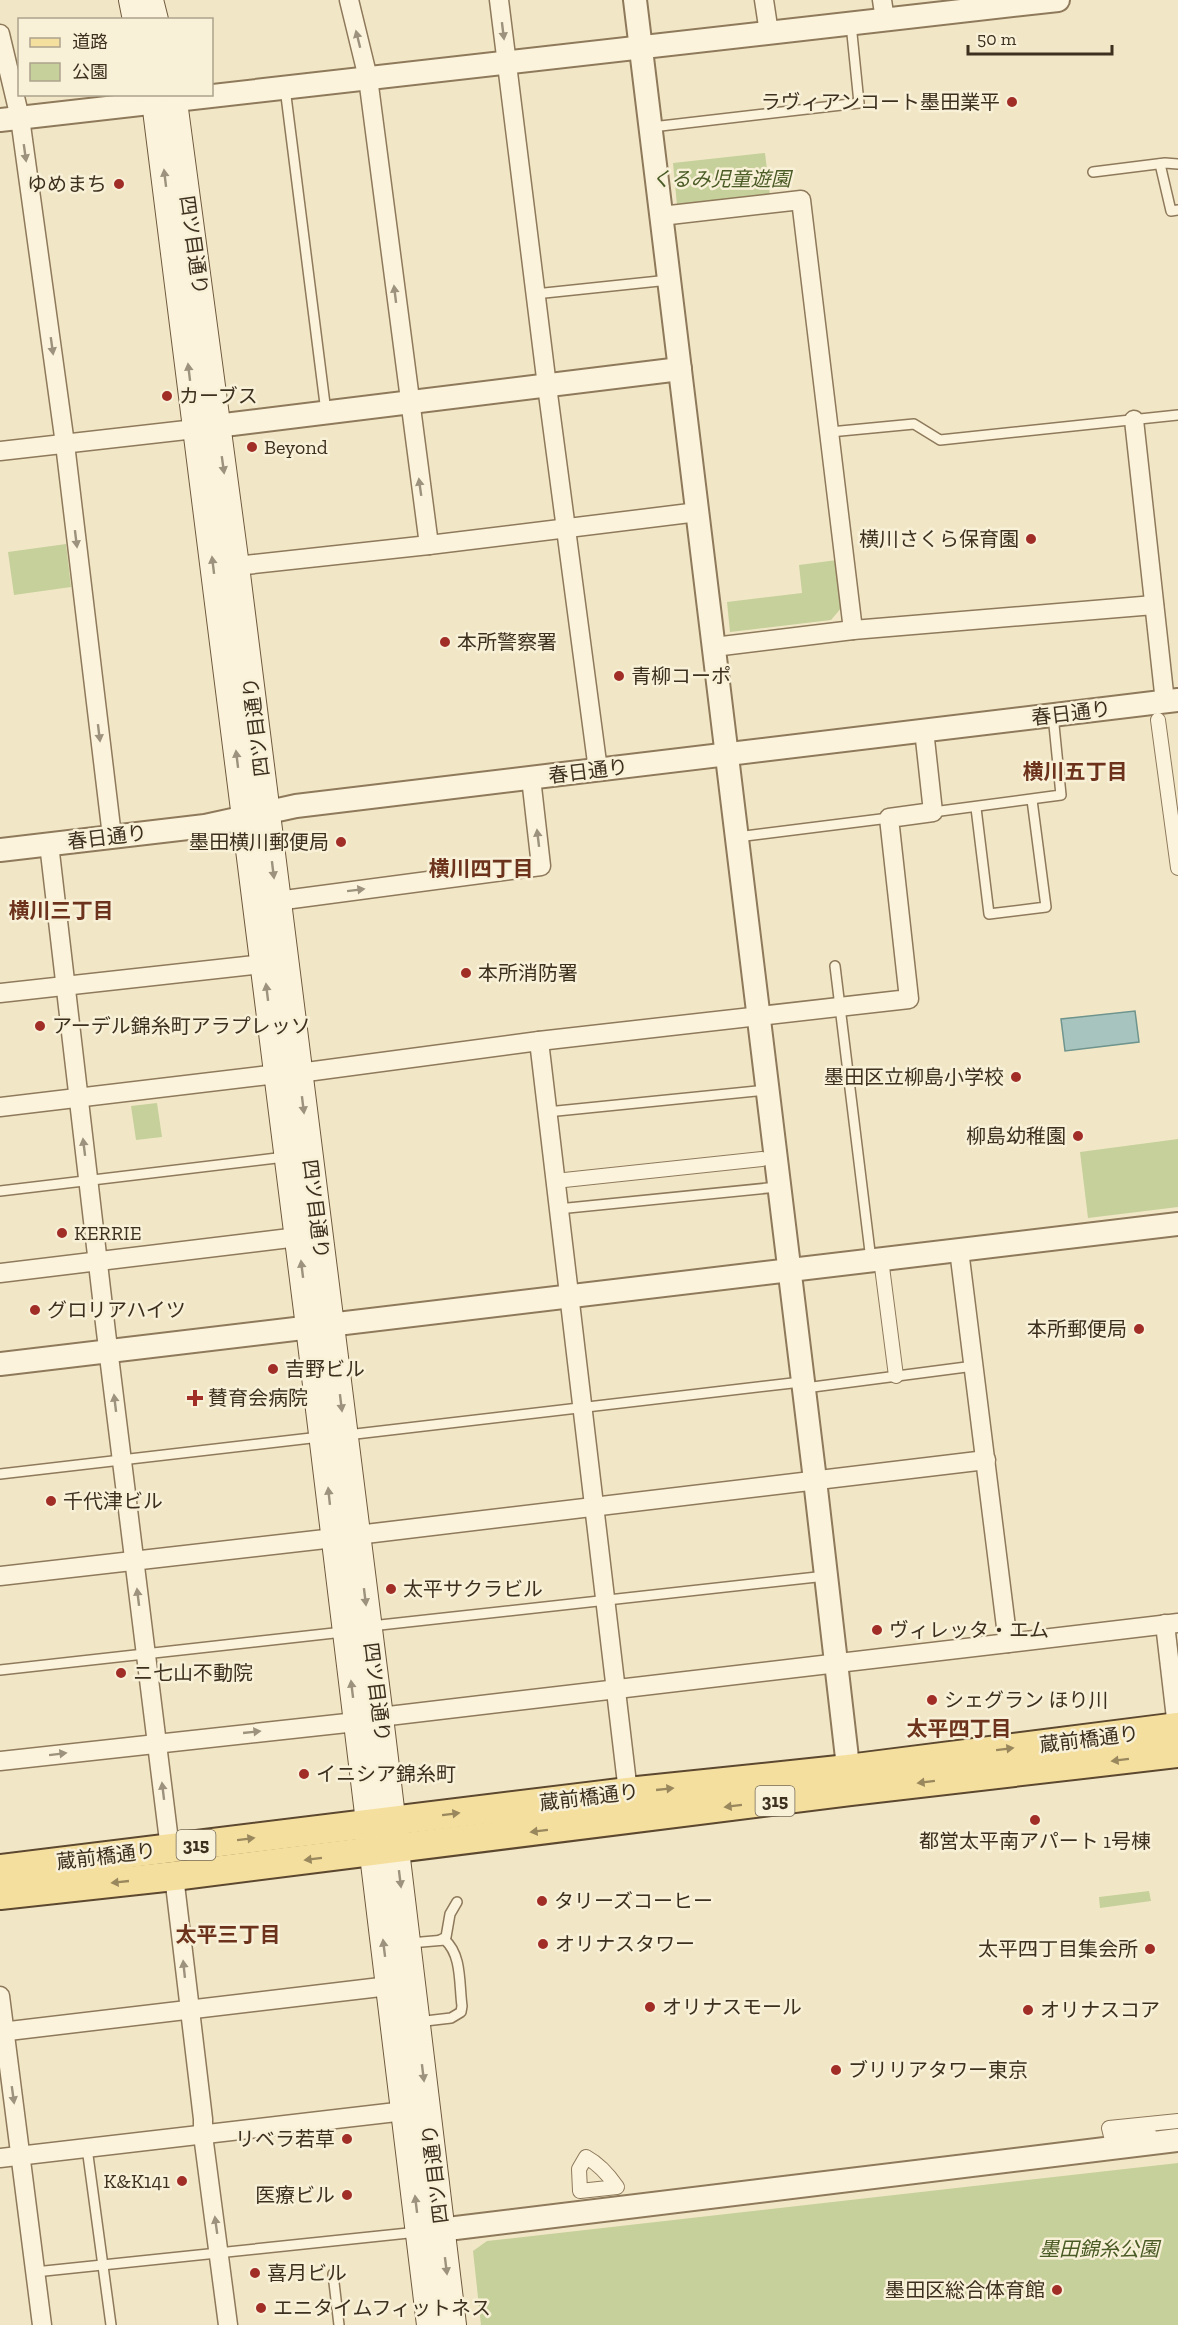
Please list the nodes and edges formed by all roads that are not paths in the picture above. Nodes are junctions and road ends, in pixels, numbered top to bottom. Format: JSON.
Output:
{"nodes":[{"id":1,"x":132,"y":0,"type":"edge"},
{"id":2,"x":150,"y":0,"type":"edge"},
{"id":3,"x":349,"y":0,"type":"edge"},
{"id":4,"x":499,"y":0,"type":"edge"},
{"id":5,"x":635,"y":0,"type":"edge"},
{"id":6,"x":764,"y":0,"type":"edge"},
{"id":7,"x":1058,"y":0,"type":"edge"},
{"id":8,"x":884,"y":10,"type":"edge"},
{"id":9,"x":136,"y":18,"type":"edge"},
{"id":10,"x":154,"y":18,"type":"edge"},
{"id":11,"x":851,"y":24,"type":"junction"},
{"id":12,"x":769,"y":33,"type":"junction"},
{"id":13,"x":0,"y":34,"type":"edge"},
{"id":14,"x":641,"y":48,"type":"junction"},
{"id":15,"x":507,"y":63,"type":"junction"},
{"id":16,"x":368,"y":78,"type":"junction"},
{"id":17,"x":285,"y":88,"type":"junction"},
{"id":18,"x":213,"y":94,"type":"edge"},
{"id":19,"x":188,"y":96,"type":"edge"},
{"id":20,"x":164,"y":98,"type":"edge"},
{"id":21,"x":10,"y":119,"type":"edge"},
{"id":22,"x":651,"y":128,"type":"junction"},
{"id":23,"x":1160,"y":164,"type":"junction"},
{"id":24,"x":1178,"y":164,"type":"edge"},
{"id":25,"x":1093,"y":172,"type":"dead end"},
{"id":26,"x":1178,"y":210,"type":"edge"},
{"id":27,"x":661,"y":216,"type":"junction"},
{"id":28,"x":669,"y":280,"type":"junction"},
{"id":29,"x":535,"y":294,"type":"junction"},
{"id":30,"x":680,"y":369,"type":"junction"},
{"id":31,"x":547,"y":386,"type":"junction"},
{"id":32,"x":409,"y":401,"type":"junction"},
{"id":33,"x":326,"y":412,"type":"junction"},
{"id":34,"x":1178,"y":415,"type":"edge"},
{"id":35,"x":1134,"y":420,"type":"junction"},
{"id":36,"x":207,"y":427,"type":"junction"},
{"id":37,"x":830,"y":432,"type":"junction"},
{"id":38,"x":65,"y":444,"type":"junction"},
{"id":39,"x":0,"y":452,"type":"edge"},
{"id":40,"x":698,"y":512,"type":"junction"},
{"id":41,"x":567,"y":527,"type":"junction"},
{"id":42,"x":429,"y":545,"type":"junction"},
{"id":43,"x":236,"y":566,"type":"junction"},
{"id":44,"x":1154,"y":605,"type":"junction"},
{"id":45,"x":852,"y":630,"type":"junction"},
{"id":46,"x":714,"y":647,"type":"junction"},
{"id":47,"x":1167,"y":707,"type":"edge"},
{"id":48,"x":1053,"y":715,"type":"junction"},
{"id":49,"x":924,"y":730,"type":"junction"},
{"id":50,"x":726,"y":755,"type":"junction"},
{"id":51,"x":598,"y":770,"type":"junction"},
{"id":52,"x":531,"y":778,"type":"junction"},
{"id":53,"x":1032,"y":800,"type":"junction"},
{"id":54,"x":976,"y":808,"type":"junction"},
{"id":55,"x":933,"y":812,"type":"junction"},
{"id":56,"x":256,"y":815,"type":"junction"},
{"id":57,"x":889,"y":818,"type":"junction"},
{"id":58,"x":112,"y":836,"type":"junction"},
{"id":59,"x":736,"y":837,"type":"junction"},
{"id":60,"x":49,"y":844,"type":"junction"},
{"id":61,"x":0,"y":850,"type":"edge"},
{"id":62,"x":1178,"y":868,"type":"edge"},
{"id":63,"x":277,"y":901,"type":"junction"},
{"id":64,"x":263,"y":964,"type":"junction"},
{"id":65,"x":835,"y":966,"type":"dead end"},
{"id":66,"x":65,"y":986,"type":"junction"},
{"id":67,"x":0,"y":993,"type":"edge"},
{"id":68,"x":841,"y":1006,"type":"junction"},
{"id":69,"x":757,"y":1016,"type":"junction"},
{"id":70,"x":539,"y":1041,"type":"junction"},
{"id":71,"x":288,"y":1073,"type":"junction"},
{"id":72,"x":766,"y":1089,"type":"junction"},
{"id":73,"x":78,"y":1098,"type":"junction"},
{"id":74,"x":0,"y":1107,"type":"edge"},
{"id":75,"x":547,"y":1112,"type":"junction"},
{"id":76,"x":288,"y":1156,"type":"junction"},
{"id":77,"x":762,"y":1158,"type":"dead end"},
{"id":78,"x":88,"y":1180,"type":"junction"},
{"id":79,"x":555,"y":1181,"type":"junction"},
{"id":80,"x":778,"y":1187,"type":"junction"},
{"id":81,"x":0,"y":1191,"type":"edge"},
{"id":82,"x":558,"y":1209,"type":"junction"},
{"id":83,"x":1178,"y":1224,"type":"edge"},
{"id":84,"x":298,"y":1237,"type":"junction"},
{"id":85,"x":959,"y":1250,"type":"junction"},
{"id":86,"x":876,"y":1259,"type":"junction"},
{"id":87,"x":97,"y":1261,"type":"junction"},
{"id":88,"x":788,"y":1270,"type":"junction"},
{"id":89,"x":0,"y":1273,"type":"edge"},
{"id":90,"x":568,"y":1296,"type":"junction"},
{"id":91,"x":320,"y":1326,"type":"junction"},
{"id":92,"x":108,"y":1352,"type":"junction"},
{"id":93,"x":0,"y":1364,"type":"edge"},
{"id":94,"x":974,"y":1366,"type":"junction"},
{"id":95,"x":896,"y":1376,"type":"junction"},
{"id":96,"x":802,"y":1385,"type":"junction"},
{"id":97,"x":582,"y":1407,"type":"junction"},
{"id":98,"x":333,"y":1436,"type":"junction"},
{"id":99,"x":986,"y":1460,"type":"junction"},
{"id":100,"x":123,"y":1461,"type":"junction"},
{"id":101,"x":0,"y":1474,"type":"edge"},
{"id":102,"x":815,"y":1480,"type":"junction"},
{"id":103,"x":594,"y":1507,"type":"junction"},
{"id":104,"x":345,"y":1536,"type":"junction"},
{"id":105,"x":134,"y":1560,"type":"junction"},
{"id":106,"x":0,"y":1576,"type":"edge"},
{"id":107,"x":826,"y":1576,"type":"junction"},
{"id":108,"x":606,"y":1600,"type":"junction"},
{"id":109,"x":1172,"y":1623,"type":"edge"},
{"id":110,"x":357,"y":1629,"type":"junction"},
{"id":111,"x":1008,"y":1643,"type":"junction"},
{"id":112,"x":145,"y":1653,"type":"junction"},
{"id":113,"x":836,"y":1663,"type":"junction"},
{"id":114,"x":0,"y":1670,"type":"edge"},
{"id":115,"x":615,"y":1689,"type":"junction"},
{"id":116,"x":368,"y":1720,"type":"junction"},
{"id":117,"x":1178,"y":1736,"type":"edge"},
{"id":118,"x":157,"y":1742,"type":"junction"},
{"id":119,"x":0,"y":1761,"type":"edge"},
{"id":120,"x":849,"y":1780,"type":"junction"},
{"id":121,"x":628,"y":1792,"type":"junction"},
{"id":122,"x":382,"y":1836,"type":"junction"},
{"id":123,"x":172,"y":1862,"type":"junction"},
{"id":124,"x":0,"y":1869,"type":"edge"},
{"id":125,"x":0,"y":1895,"type":"edge"},
{"id":126,"x":457,"y":1902,"type":"dead end"},
{"id":127,"x":440,"y":1940,"type":"junction"},
{"id":128,"x":408,"y":1943,"type":"junction"},
{"id":129,"x":389,"y":1986,"type":"junction"},
{"id":130,"x":0,"y":1996,"type":"edge"},
{"id":131,"x":189,"y":2009,"type":"junction"},
{"id":132,"x":417,"y":2022,"type":"junction"},
{"id":133,"x":2,"y":2031,"type":"edge"},
{"id":134,"x":405,"y":2111,"type":"junction"},
{"id":135,"x":1178,"y":2121,"type":"edge"},
{"id":136,"x":1178,"y":2130,"type":"edge"},
{"id":137,"x":203,"y":2134,"type":"junction"},
{"id":138,"x":1178,"y":2140,"type":"edge"},
{"id":139,"x":87,"y":2148,"type":"junction"},
{"id":140,"x":21,"y":2156,"type":"junction"},
{"id":141,"x":0,"y":2158,"type":"edge"},
{"id":142,"x":430,"y":2231,"type":"junction"},
{"id":143,"x":220,"y":2253,"type":"junction"},
{"id":144,"x":102,"y":2265,"type":"junction"},
{"id":145,"x":35,"y":2272,"type":"junction"},
{"id":146,"x":333,"y":2274,"type":"dead end"},
{"id":147,"x":42,"y":2325,"type":"edge"},
{"id":148,"x":111,"y":2325,"type":"edge"},
{"id":149,"x":228,"y":2325,"type":"edge"},
{"id":150,"x":339,"y":2325,"type":"edge"},
{"id":151,"x":430,"y":2325,"type":"edge"},
{"id":152,"x":453,"y":2325,"type":"edge"}],
"edges":[{"from":1,"to":9,"type":"main road"},
{"from":2,"to":10,"type":"main road"},
{"from":16,"to":3,"type":"street","one_way":true},
{"from":4,"to":15,"type":"street","one_way":true},
{"from":5,"to":14,"type":"street"},
{"from":6,"to":12,"type":"street"},
{"from":7,"to":8,"type":"street"},
{"from":8,"to":11,"type":"street"},
{"from":11,"to":12,"type":"street"},
{"from":11,"to":22,"type":"lane"},
{"from":12,"to":14,"type":"street"},
{"from":13,"to":21,"type":"street"},
{"from":14,"to":15,"type":"street"},
{"from":14,"to":22,"type":"street"},
{"from":15,"to":16,"type":"street"},
{"from":15,"to":29,"type":"street"},
{"from":16,"to":17,"type":"street"},
{"from":32,"to":16,"type":"street","one_way":true},
{"from":17,"to":18,"type":"street"},
{"from":17,"to":33,"type":"lane"},
{"from":19,"to":20,"type":"street"},
{"from":20,"to":21,"type":"street"},
{"from":20,"to":36,"type":"main road","name":"四ツ目通り"},
{"from":21,"to":38,"type":"street","one_way":true},
{"from":22,"to":27,"type":"street"},
{"from":23,"to":24,"type":"lane"},
{"from":23,"to":25,"type":"lane"},
{"from":23,"to":26,"type":"lane"},
{"from":27,"to":28,"type":"street"},
{"from":27,"to":37,"type":"street"},
{"from":28,"to":29,"type":"lane"},
{"from":28,"to":30,"type":"street"},
{"from":29,"to":31,"type":"street"},
{"from":30,"to":31,"type":"street"},
{"from":30,"to":40,"type":"street"},
{"from":31,"to":32,"type":"street"},
{"from":31,"to":41,"type":"street"},
{"from":32,"to":33,"type":"street"},
{"from":42,"to":32,"type":"street","one_way":true},
{"from":33,"to":36,"type":"street"},
{"from":34,"to":35,"type":"lane"},
{"from":35,"to":37,"type":"lane"},
{"from":35,"to":44,"type":"street"},
{"from":36,"to":38,"type":"street"},
{"from":36,"to":43,"type":"main road","name":"四ツ目通り","one_way":true},
{"from":56,"to":36,"type":"main road","name":"四ツ目通り","one_way":true},
{"from":37,"to":45,"type":"street"},
{"from":38,"to":39,"type":"street"},
{"from":38,"to":58,"type":"street","one_way":true},
{"from":40,"to":41,"type":"street"},
{"from":40,"to":46,"type":"street"},
{"from":41,"to":42,"type":"street"},
{"from":41,"to":51,"type":"street"},
{"from":42,"to":43,"type":"street"},
{"from":43,"to":56,"type":"main road","name":"四ツ目通り"},
{"from":44,"to":45,"type":"street"},
{"from":44,"to":47,"type":"street"},
{"from":45,"to":46,"type":"street"},
{"from":46,"to":50,"type":"street"},
{"from":47,"to":48,"type":"street","name":"春日通り"},
{"from":47,"to":62,"type":"street"},
{"from":48,"to":49,"type":"street","name":"春日通り"},
{"from":48,"to":53,"type":"lane"},
{"from":49,"to":50,"type":"street","name":"春日通り"},
{"from":49,"to":55,"type":"street"},
{"from":50,"to":51,"type":"street","name":"春日通り"},
{"from":50,"to":59,"type":"street"},
{"from":51,"to":52,"type":"street","name":"春日通り"},
{"from":52,"to":56,"type":"street","name":"春日通り"},
{"from":63,"to":52,"type":"street","one_way":true},
{"from":53,"to":54,"type":"lane"},
{"from":53,"to":54,"type":"lane"},
{"from":54,"to":55,"type":"lane"},
{"from":55,"to":57,"type":"street"},
{"from":56,"to":58,"type":"street","name":"春日通り"},
{"from":56,"to":63,"type":"main road","name":"四ツ目通り","one_way":true},
{"from":56,"to":64,"type":"main road","name":"四ツ目通り"},
{"from":57,"to":59,"type":"lane"},
{"from":57,"to":68,"type":"street"},
{"from":58,"to":60,"type":"street","name":"春日通り"},
{"from":59,"to":69,"type":"street"},
{"from":60,"to":61,"type":"street","name":"春日通り"},
{"from":60,"to":66,"type":"street"},
{"from":63,"to":71,"type":"main road","name":"四ツ目通り"},
{"from":64,"to":66,"type":"street"},
{"from":71,"to":64,"type":"main road","name":"四ツ目通り","one_way":true},
{"from":65,"to":68,"type":"lane"},
{"from":66,"to":67,"type":"street"},
{"from":66,"to":73,"type":"street"},
{"from":68,"to":69,"type":"street"},
{"from":68,"to":86,"type":"lane"},
{"from":69,"to":70,"type":"street"},
{"from":69,"to":72,"type":"street"},
{"from":70,"to":71,"type":"street"},
{"from":70,"to":75,"type":"street"},
{"from":71,"to":73,"type":"street"},
{"from":71,"to":76,"type":"main road","name":"四ツ目通り"},
{"from":71,"to":91,"type":"main road","name":"四ツ目通り","one_way":true},
{"from":72,"to":75,"type":"lane"},
{"from":72,"to":80,"type":"street"},
{"from":73,"to":74,"type":"street"},
{"from":78,"to":73,"type":"street","one_way":true},
{"from":75,"to":79,"type":"street"},
{"from":76,"to":78,"type":"lane"},
{"from":76,"to":84,"type":"main road","name":"四ツ目通り"},
{"from":77,"to":79,"type":"street"},
{"from":78,"to":81,"type":"lane"},
{"from":78,"to":87,"type":"street"},
{"from":79,"to":82,"type":"street"},
{"from":80,"to":82,"type":"lane"},
{"from":80,"to":88,"type":"street"},
{"from":82,"to":90,"type":"street"},
{"from":83,"to":85,"type":"street"},
{"from":84,"to":87,"type":"street"},
{"from":91,"to":84,"type":"main road","name":"四ツ目通り","one_way":true},
{"from":85,"to":86,"type":"street"},
{"from":85,"to":94,"type":"street"},
{"from":86,"to":88,"type":"street"},
{"from":86,"to":95,"type":"street"},
{"from":87,"to":89,"type":"street"},
{"from":87,"to":92,"type":"street"},
{"from":88,"to":90,"type":"street"},
{"from":88,"to":96,"type":"street"},
{"from":90,"to":91,"type":"street"},
{"from":90,"to":97,"type":"street"},
{"from":91,"to":92,"type":"street"},
{"from":91,"to":98,"type":"main road","name":"四ツ目通り"},
{"from":92,"to":93,"type":"street"},
{"from":100,"to":92,"type":"street","one_way":true},
{"from":94,"to":95,"type":"lane"},
{"from":94,"to":99,"type":"street"},
{"from":95,"to":96,"type":"lane"},
{"from":96,"to":97,"type":"lane"},
{"from":96,"to":102,"type":"street"},
{"from":97,"to":98,"type":"lane"},
{"from":97,"to":103,"type":"street"},
{"from":98,"to":100,"type":"lane"},
{"from":98,"to":104,"type":"main road","name":"四ツ目通り"},
{"from":99,"to":102,"type":"street"},
{"from":99,"to":111,"type":"street"},
{"from":100,"to":101,"type":"lane"},
{"from":100,"to":105,"type":"street"},
{"from":102,"to":103,"type":"street"},
{"from":102,"to":107,"type":"street"},
{"from":103,"to":104,"type":"street"},
{"from":103,"to":108,"type":"street"},
{"from":104,"to":105,"type":"street"},
{"from":104,"to":110,"type":"main road","name":"四ツ目通り"},
{"from":105,"to":106,"type":"street"},
{"from":112,"to":105,"type":"street","one_way":true},
{"from":107,"to":108,"type":"lane"},
{"from":107,"to":113,"type":"street"},
{"from":108,"to":110,"type":"lane"},
{"from":108,"to":115,"type":"street"},
{"from":109,"to":111,"type":"street"},
{"from":109,"to":117,"type":"street"},
{"from":110,"to":112,"type":"lane"},
{"from":110,"to":116,"type":"main road","name":"四ツ目通り"},
{"from":111,"to":113,"type":"street"},
{"from":112,"to":114,"type":"lane"},
{"from":112,"to":118,"type":"street"},
{"from":113,"to":115,"type":"street"},
{"from":113,"to":120,"type":"street"},
{"from":115,"to":116,"type":"street"},
{"from":115,"to":121,"type":"street"},
{"from":118,"to":116,"type":"street","one_way":true},
{"from":116,"to":122,"type":"main road","name":"四ツ目通り"},
{"from":117,"to":120,"type":"main road","name":"蔵前橋通り","number":"315"},
{"from":119,"to":118,"type":"street","one_way":true},
{"from":123,"to":118,"type":"street","one_way":true},
{"from":121,"to":120,"type":"main road","name":"蔵前橋通り","number":"315","one_way":true},
{"from":120,"to":122,"type":"main road","name":"蔵前橋通り","number":"315","one_way":true},
{"from":122,"to":121,"type":"main road","name":"蔵前橋通り","number":"315","one_way":true},
{"from":122,"to":123,"type":"main road","name":"蔵前橋通り","number":"315"},
{"from":122,"to":128,"type":"main road","name":"四ツ目通り","one_way":true},
{"from":129,"to":122,"type":"main road","name":"四ツ目通り","one_way":true},
{"from":123,"to":124,"type":"main road","name":"蔵前橋通り","number":"315"},
{"from":123,"to":125,"type":"main road","name":"蔵前橋通り","number":"315","one_way":true},
{"from":131,"to":123,"type":"street","one_way":true},
{"from":126,"to":127,"type":"lane"},
{"from":127,"to":128,"type":"lane"},
{"from":127,"to":132,"type":"lane"},
{"from":128,"to":132,"type":"main road","name":"四ツ目通り"},
{"from":129,"to":131,"type":"street"},
{"from":129,"to":134,"type":"main road","name":"四ツ目通り"},
{"from":130,"to":133,"type":"street"},
{"from":131,"to":133,"type":"street"},
{"from":131,"to":137,"type":"street"},
{"from":132,"to":142,"type":"main road","name":"四ツ目通り","one_way":true},
{"from":133,"to":140,"type":"street","one_way":true},
{"from":134,"to":137,"type":"street"},
{"from":142,"to":134,"type":"main road","name":"四ツ目通り","one_way":true},
{"from":135,"to":136,"type":"street"},
{"from":137,"to":139,"type":"street"},
{"from":143,"to":137,"type":"street","one_way":true},
{"from":138,"to":142,"type":"street"},
{"from":139,"to":140,"type":"street"},
{"from":139,"to":144,"type":"lane"},
{"from":140,"to":141,"type":"street"},
{"from":140,"to":145,"type":"street"},
{"from":142,"to":143,"type":"lane"},
{"from":142,"to":151,"type":"main road","name":"四ツ目通り"},
{"from":142,"to":152,"type":"main road","name":"四ツ目通り","one_way":true},
{"from":143,"to":144,"type":"lane"},
{"from":143,"to":149,"type":"street"},
{"from":144,"to":145,"type":"lane"},
{"from":144,"to":148,"type":"lane"},
{"from":145,"to":147,"type":"street"},
{"from":146,"to":150,"type":"lane"}]}
